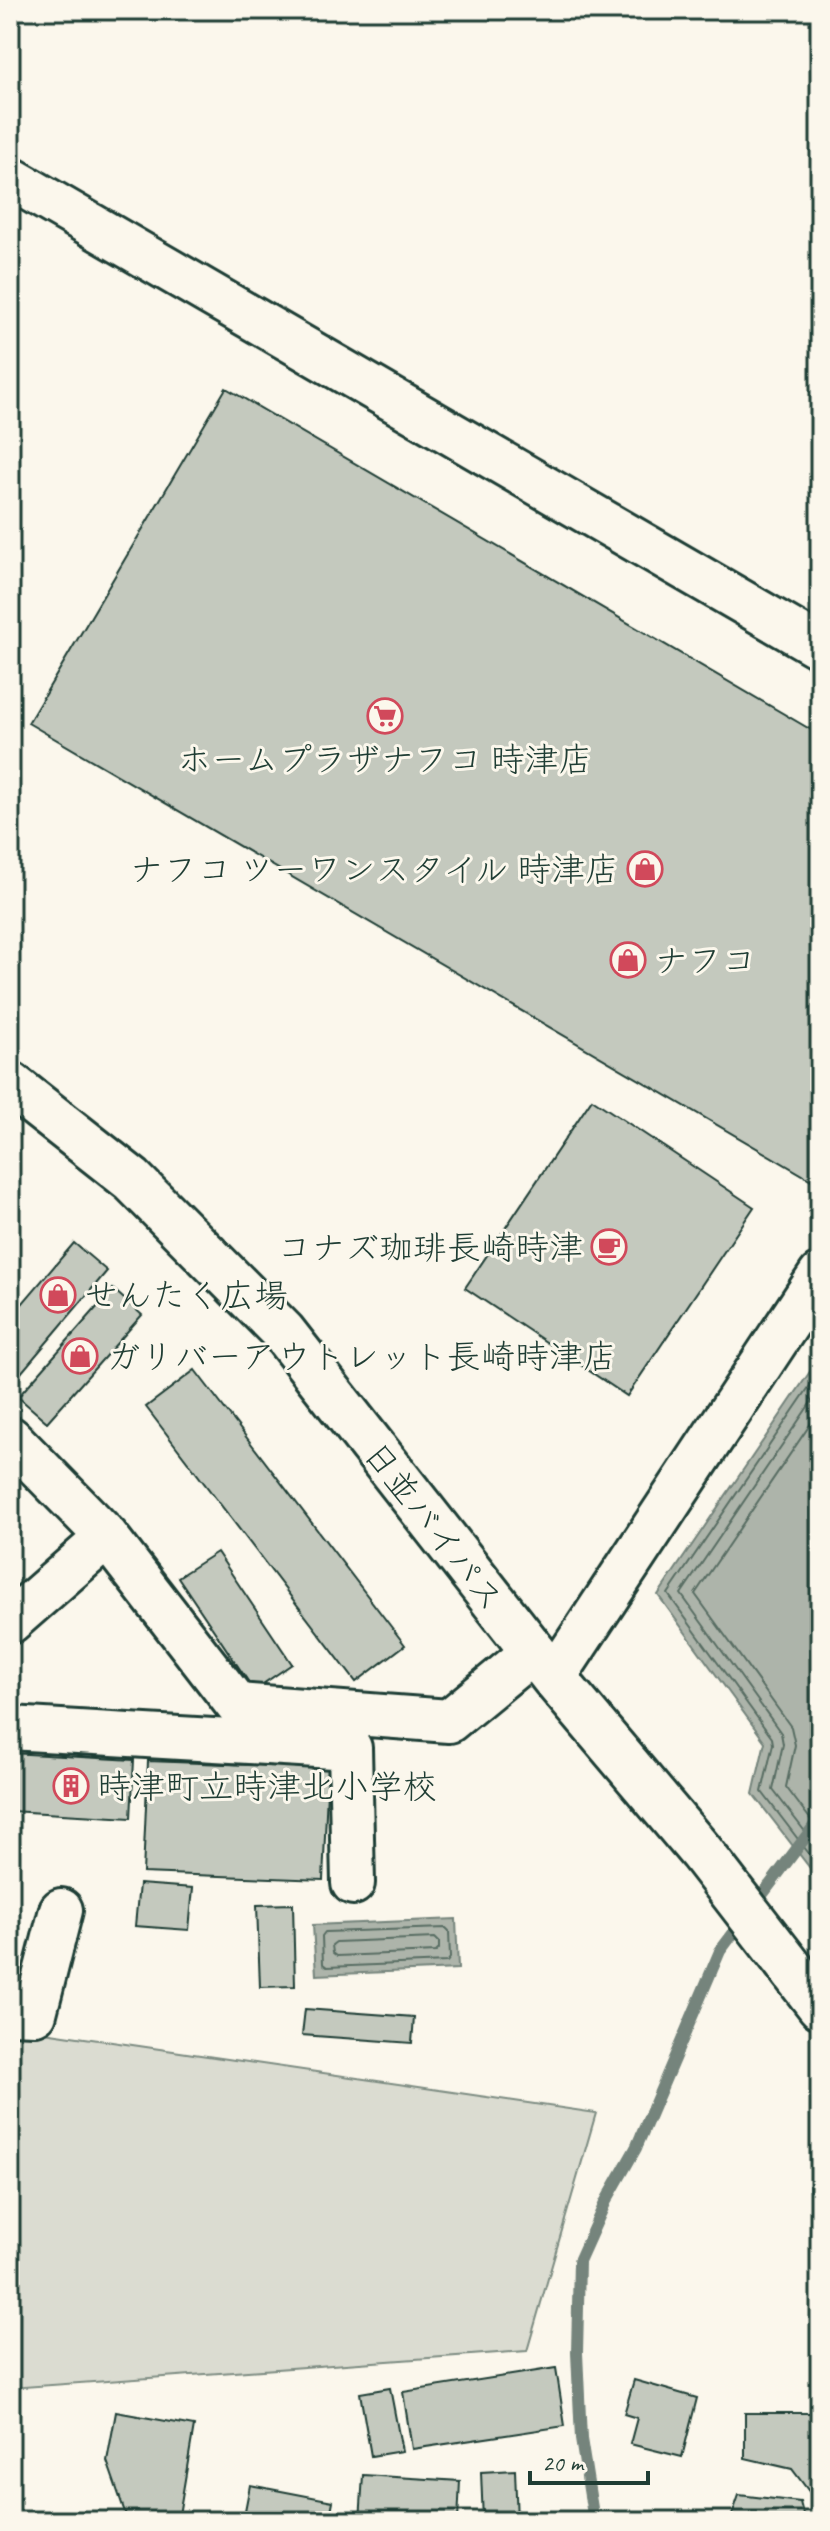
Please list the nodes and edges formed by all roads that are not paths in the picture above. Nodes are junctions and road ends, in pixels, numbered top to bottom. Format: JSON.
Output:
{"nodes":[{"id":1,"x":10,"y":178,"type":"edge"},
{"id":2,"x":820,"y":647,"type":"edge"},
{"id":3,"x":10,"y":1084,"type":"edge"},
{"id":4,"x":820,"y":1275,"type":"edge"},
{"id":5,"x":10,"y":1438,"type":"edge"},
{"id":6,"x":107,"y":1537,"type":"junction"},
{"id":7,"x":10,"y":1622,"type":"edge"},
{"id":8,"x":544,"y":1665,"type":"junction"},
{"id":9,"x":10,"y":1728,"type":"edge"},
{"id":10,"x":353,"y":1883,"type":"dead end"},
{"id":11,"x":61,"y":1910,"type":"dead end"},
{"id":12,"x":814,"y":1999,"type":"edge"},
{"id":13,"x":10,"y":2012,"type":"edge"}],
"edges":[{"from":1,"to":2,"type":"street"},
{"from":3,"to":8,"type":"highway","name":"日並バイパス"},
{"from":4,"to":8,"type":"street"},
{"from":5,"to":6,"type":"street"},
{"from":6,"to":7,"type":"street"},
{"from":6,"to":8,"type":"street"},
{"from":8,"to":12,"type":"highway","name":"日並バイパス"},
{"from":9,"to":10,"type":"street"},
{"from":11,"to":13,"type":"street"}]}
